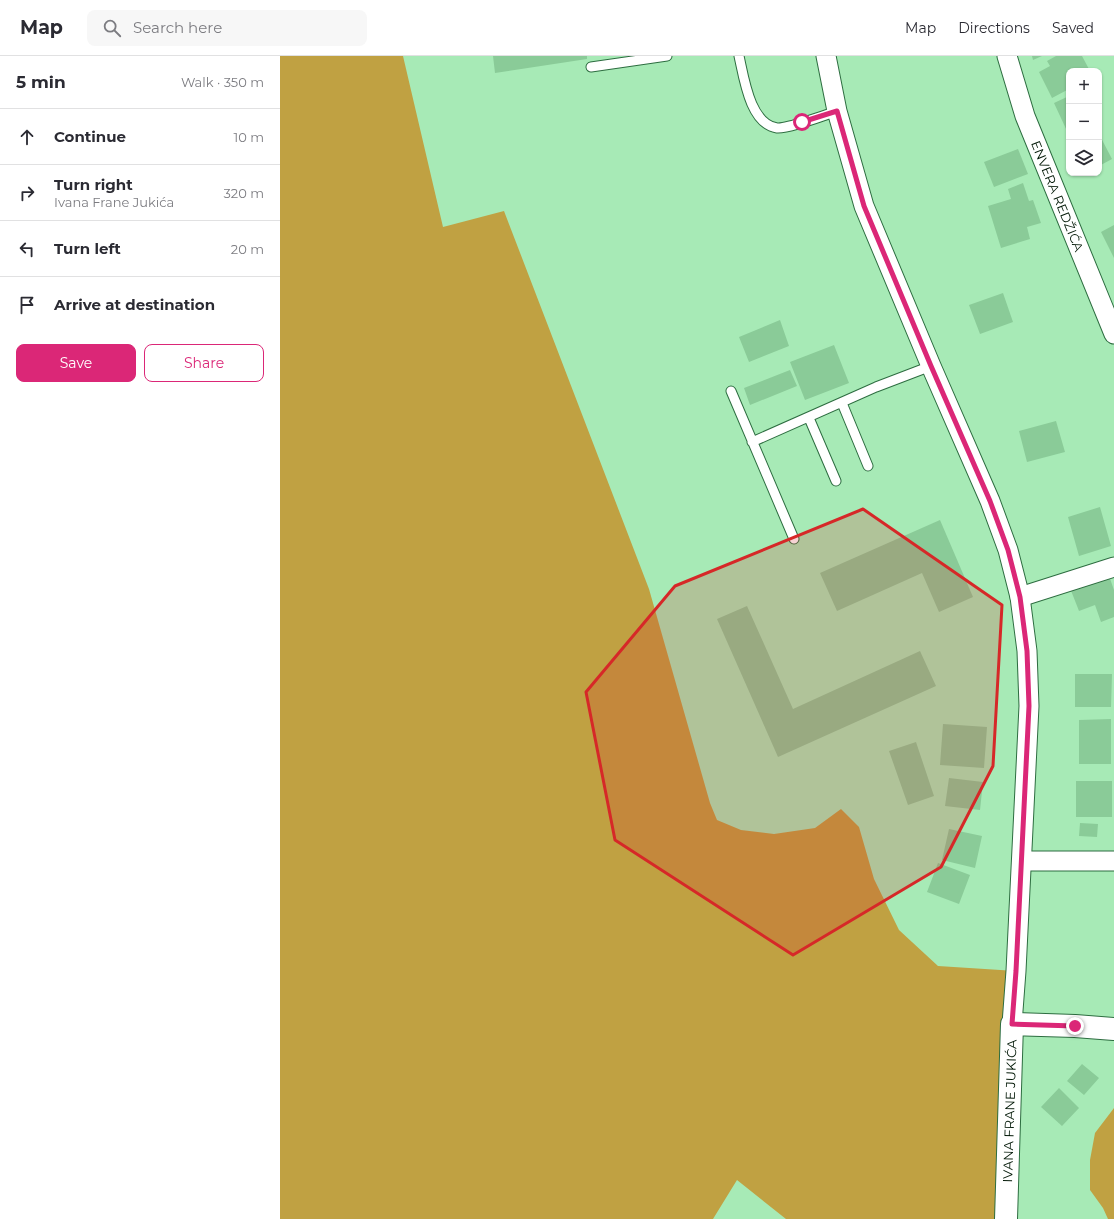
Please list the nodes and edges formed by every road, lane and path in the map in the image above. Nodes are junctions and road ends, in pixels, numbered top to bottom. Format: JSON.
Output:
{"nodes":[{"id":1,"x":667,"y":56,"type":"edge"},
{"id":2,"x":738,"y":56,"type":"edge"},
{"id":3,"x":826,"y":56,"type":"edge"},
{"id":4,"x":1007,"y":56,"type":"edge"},
{"id":5,"x":591,"y":67,"type":"dead end"},
{"id":6,"x":837,"y":111,"type":"junction"},
{"id":7,"x":1114,"y":334,"type":"edge"},
{"id":8,"x":931,"y":366,"type":"junction"},
{"id":9,"x":731,"y":391,"type":"dead end"},
{"id":10,"x":842,"y":403,"type":"junction"},
{"id":11,"x":810,"y":418,"type":"junction"},
{"id":12,"x":752,"y":442,"type":"junction"},
{"id":13,"x":868,"y":466,"type":"dead end"},
{"id":14,"x":836,"y":481,"type":"dead end"},
{"id":15,"x":794,"y":539,"type":"dead end"},
{"id":16,"x":1114,"y":567,"type":"edge"},
{"id":17,"x":1020,"y":597,"type":"junction"},
{"id":18,"x":1022,"y":861,"type":"junction"},
{"id":19,"x":1114,"y":861,"type":"edge"},
{"id":20,"x":1012,"y":1024,"type":"junction"},
{"id":21,"x":1114,"y":1029,"type":"edge"},
{"id":22,"x":1006,"y":1219,"type":"edge"}],
"edges":[{"from":1,"to":5,"type":"lane"},
{"from":2,"to":6,"type":"lane"},
{"from":3,"to":6,"type":"street","name":"IVANA FRANE JUKIĆA"},
{"from":4,"to":7,"type":"street","name":"ENVERA REDŽIĆA"},
{"from":6,"to":8,"type":"street","name":"IVANA FRANE JUKIĆA"},
{"from":8,"to":10,"type":"lane"},
{"from":8,"to":17,"type":"street","name":"IVANA FRANE JUKIĆA"},
{"from":9,"to":12,"type":"lane"},
{"from":10,"to":11,"type":"lane"},
{"from":10,"to":13,"type":"lane"},
{"from":11,"to":12,"type":"lane"},
{"from":11,"to":14,"type":"lane"},
{"from":12,"to":15,"type":"lane"},
{"from":16,"to":17,"type":"street"},
{"from":17,"to":18,"type":"street","name":"IVANA FRANE JUKIĆA"},
{"from":18,"to":19,"type":"street"},
{"from":18,"to":20,"type":"street","name":"IVANA FRANE JUKIĆA"},
{"from":20,"to":21,"type":"street"},
{"from":20,"to":22,"type":"street","name":"IVANA FRANE JUKIĆA"}]}
